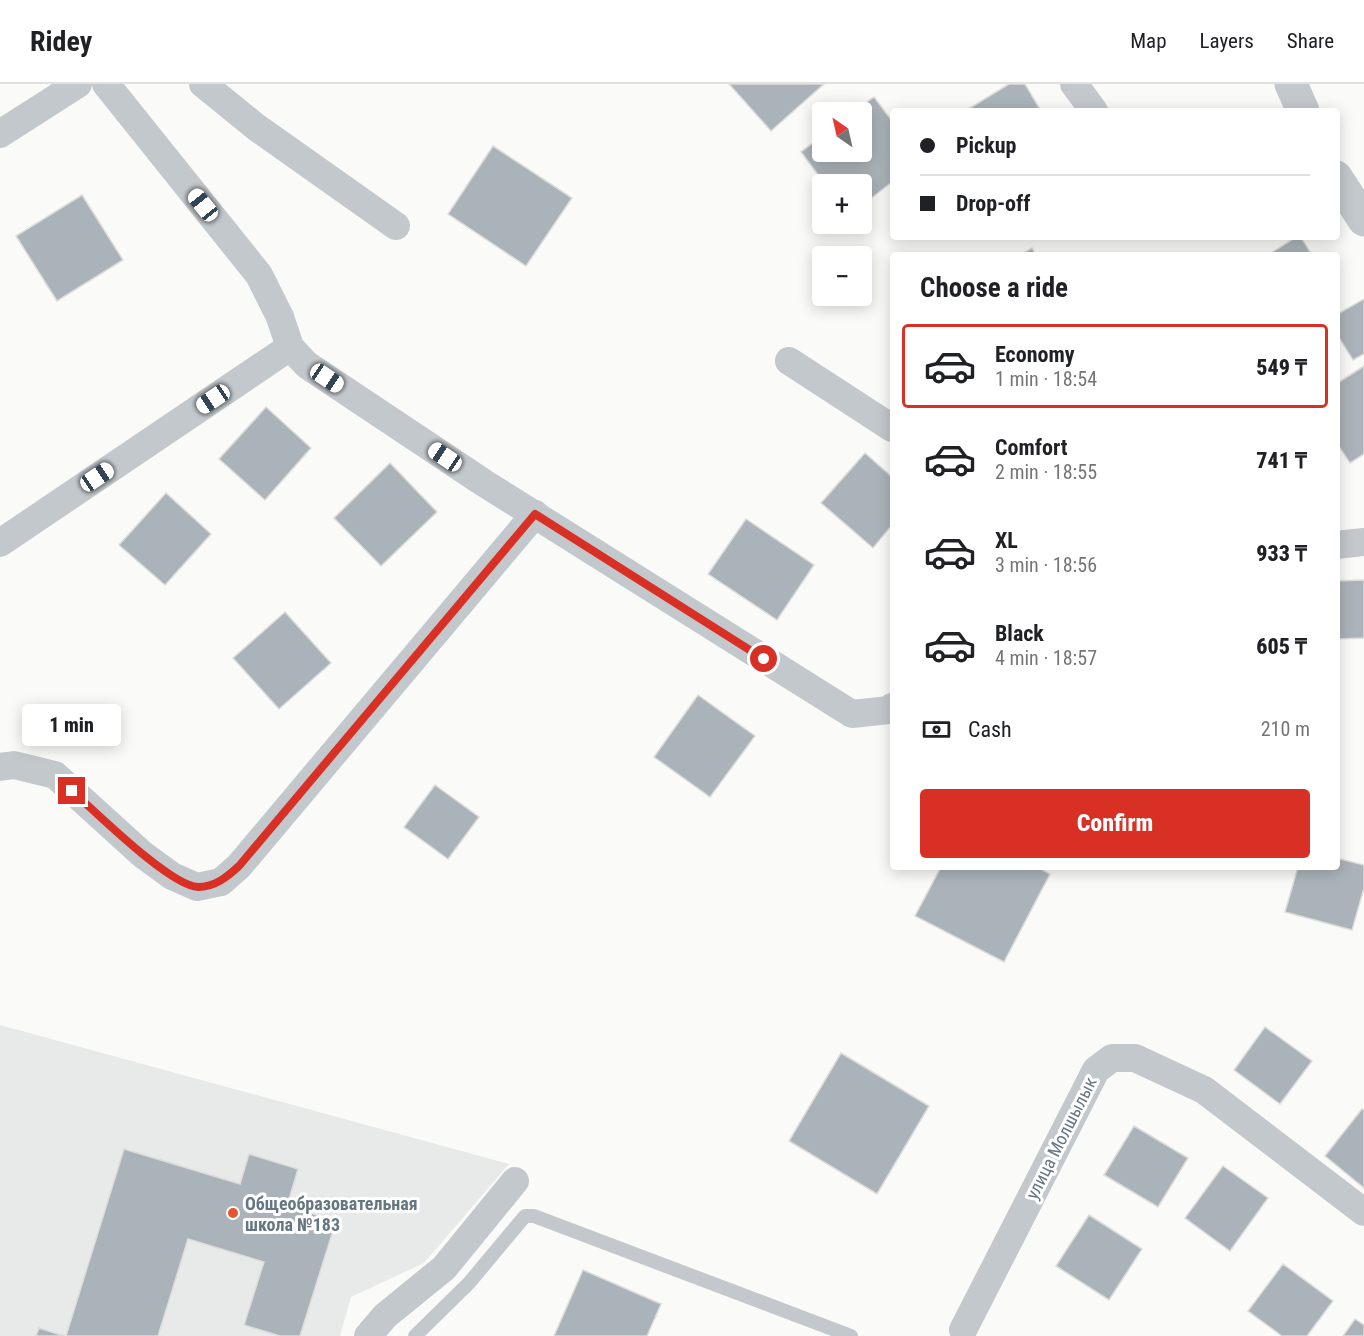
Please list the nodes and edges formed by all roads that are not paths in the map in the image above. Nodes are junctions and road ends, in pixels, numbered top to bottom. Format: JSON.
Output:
{"nodes":[{"id":1,"x":78,"y":84,"type":"edge"},
{"id":2,"x":106,"y":84,"type":"edge"},
{"id":3,"x":203,"y":84,"type":"edge"},
{"id":4,"x":1074,"y":84,"type":"edge"},
{"id":5,"x":1291,"y":84,"type":"edge"},
{"id":6,"x":1092,"y":108,"type":"edge"},
{"id":7,"x":1302,"y":108,"type":"edge"},
{"id":8,"x":0,"y":134,"type":"edge"},
{"id":9,"x":1340,"y":183,"type":"edge"},
{"id":10,"x":1364,"y":220,"type":"edge"},
{"id":11,"x":396,"y":226,"type":"dead end"},
{"id":12,"x":290,"y":347,"type":"junction"},
{"id":13,"x":789,"y":361,"type":"dead end"},
{"id":14,"x":890,"y":427,"type":"edge"},
{"id":15,"x":535,"y":514,"type":"junction"},
{"id":16,"x":1364,"y":542,"type":"edge"},
{"id":17,"x":0,"y":543,"type":"edge"},
{"id":18,"x":1340,"y":545,"type":"edge"},
{"id":19,"x":890,"y":709,"type":"edge"},
{"id":20,"x":0,"y":768,"type":"edge"},
{"id":21,"x":515,"y":1181,"type":"dead end"},
{"id":22,"x":1364,"y":1212,"type":"edge"},
{"id":23,"x":963,"y":1330,"type":"dead end"},
{"id":24,"x":368,"y":1336,"type":"edge"},
{"id":25,"x":415,"y":1336,"type":"edge"},
{"id":26,"x":850,"y":1336,"type":"edge"}],
"edges":[{"from":1,"to":8,"type":"street"},
{"from":2,"to":12,"type":"street"},
{"from":3,"to":11,"type":"street"},
{"from":4,"to":6,"type":"street"},
{"from":5,"to":7,"type":"street"},
{"from":9,"to":10,"type":"street"},
{"from":12,"to":15,"type":"street"},
{"from":12,"to":17,"type":"street"},
{"from":13,"to":14,"type":"street"},
{"from":15,"to":19,"type":"street"},
{"from":15,"to":20,"type":"street"},
{"from":16,"to":18,"type":"street"},
{"from":21,"to":24,"type":"street"},
{"from":22,"to":23,"type":"street","name":"улица Молшылык"},
{"from":25,"to":26,"type":"lane"}]}
